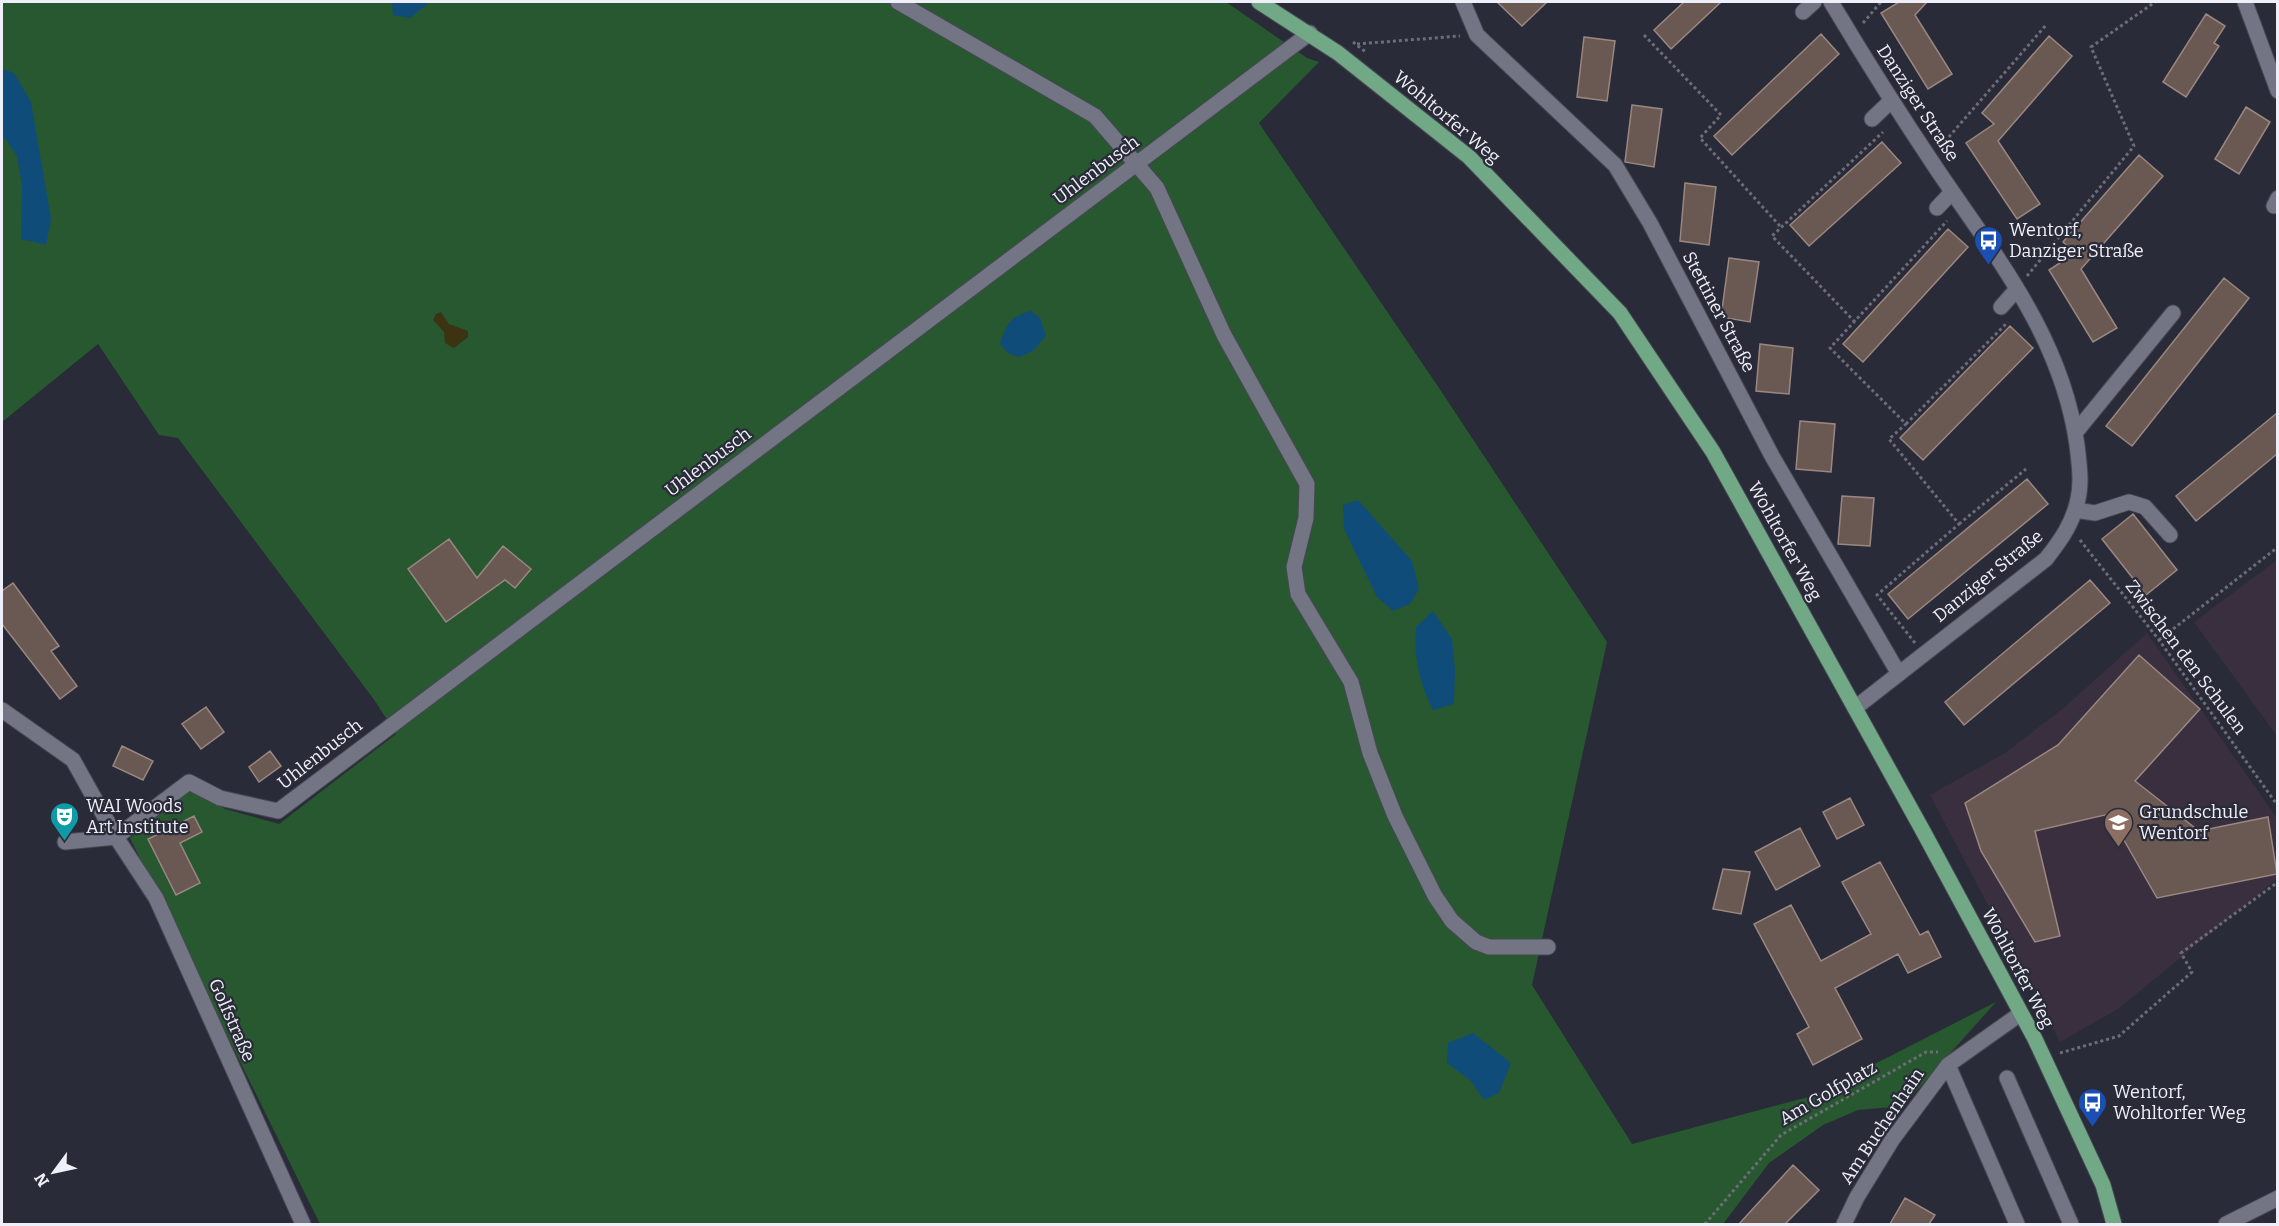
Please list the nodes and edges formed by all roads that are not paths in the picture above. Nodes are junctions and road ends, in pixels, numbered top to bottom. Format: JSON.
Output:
{"nodes":[{"id":1,"x":898,"y":2,"type":"edge"},
{"id":2,"x":1259,"y":2,"type":"edge"},
{"id":3,"x":1462,"y":2,"type":"edge"},
{"id":4,"x":1831,"y":2,"type":"edge"},
{"id":5,"x":2244,"y":2,"type":"edge"},
{"id":6,"x":1310,"y":33,"type":"junction"},
{"id":7,"x":2277,"y":91,"type":"edge"},
{"id":8,"x":1892,"y":100,"type":"junction"},
{"id":9,"x":1872,"y":119,"type":"dead end"},
{"id":10,"x":1138,"y":163,"type":"junction"},
{"id":11,"x":1952,"y":192,"type":"junction"},
{"id":12,"x":1937,"y":208,"type":"dead end"},
{"id":13,"x":2017,"y":289,"type":"junction"},
{"id":14,"x":2001,"y":307,"type":"dead end"},
{"id":15,"x":2174,"y":313,"type":"dead end"},
{"id":16,"x":2075,"y":433,"type":"junction"},
{"id":17,"x":2074,"y":510,"type":"junction"},
{"id":18,"x":2170,"y":536,"type":"dead end"},
{"id":19,"x":1899,"y":674,"type":"junction"},
{"id":20,"x":1855,"y":708,"type":"junction"},
{"id":21,"x":2,"y":710,"type":"edge"},
{"id":22,"x":116,"y":837,"type":"junction"},
{"id":23,"x":65,"y":842,"type":"dead end"},
{"id":24,"x":1548,"y":947,"type":"dead end"},
{"id":25,"x":2020,"y":1014,"type":"junction"},
{"id":26,"x":1948,"y":1065,"type":"junction"},
{"id":27,"x":2007,"y":1078,"type":"dead end"},
{"id":28,"x":2277,"y":1198,"type":"edge"},
{"id":29,"x":303,"y":1224,"type":"edge"},
{"id":30,"x":1844,"y":1224,"type":"edge"},
{"id":31,"x":2017,"y":1224,"type":"edge"},
{"id":32,"x":2071,"y":1224,"type":"edge"},
{"id":33,"x":2114,"y":1224,"type":"edge"},
{"id":34,"x":2226,"y":1224,"type":"edge"}],
"edges":[{"from":1,"to":10,"type":"street"},
{"from":2,"to":6,"type":"main road","name":"Wohltorfer Weg"},
{"from":3,"to":19,"type":"street","name":"Stettiner Straße"},
{"from":4,"to":8,"type":"street","name":"Danziger Straße"},
{"from":5,"to":7,"type":"street"},
{"from":6,"to":10,"type":"street","name":"Uhlenbusch"},
{"from":6,"to":20,"type":"main road","name":"Wohltorfer Weg"},
{"from":8,"to":9,"type":"street"},
{"from":8,"to":11,"type":"street","name":"Danziger Straße"},
{"from":10,"to":22,"type":"street","name":"Uhlenbusch"},
{"from":10,"to":24,"type":"street"},
{"from":11,"to":12,"type":"street"},
{"from":11,"to":13,"type":"street","name":"Danziger Straße"},
{"from":13,"to":14,"type":"street"},
{"from":13,"to":16,"type":"street","name":"Danziger Straße"},
{"from":15,"to":16,"type":"street"},
{"from":16,"to":17,"type":"street","name":"Danziger Straße"},
{"from":17,"to":18,"type":"street"},
{"from":17,"to":19,"type":"street","name":"Danziger Straße"},
{"from":19,"to":20,"type":"street","name":"Danziger Straße"},
{"from":20,"to":25,"type":"main road","name":"Wohltorfer Weg"},
{"from":21,"to":22,"type":"street","name":"Golfstraße"},
{"from":22,"to":23,"type":"street"},
{"from":22,"to":29,"type":"street","name":"Golfstraße"},
{"from":25,"to":26,"type":"street","name":"Am Buchenhain"},
{"from":25,"to":33,"type":"main road","name":"Wohltorfer Weg"},
{"from":26,"to":30,"type":"street","name":"Am Buchenhain"},
{"from":26,"to":31,"type":"street"},
{"from":27,"to":32,"type":"street"},
{"from":28,"to":34,"type":"street"}]}
